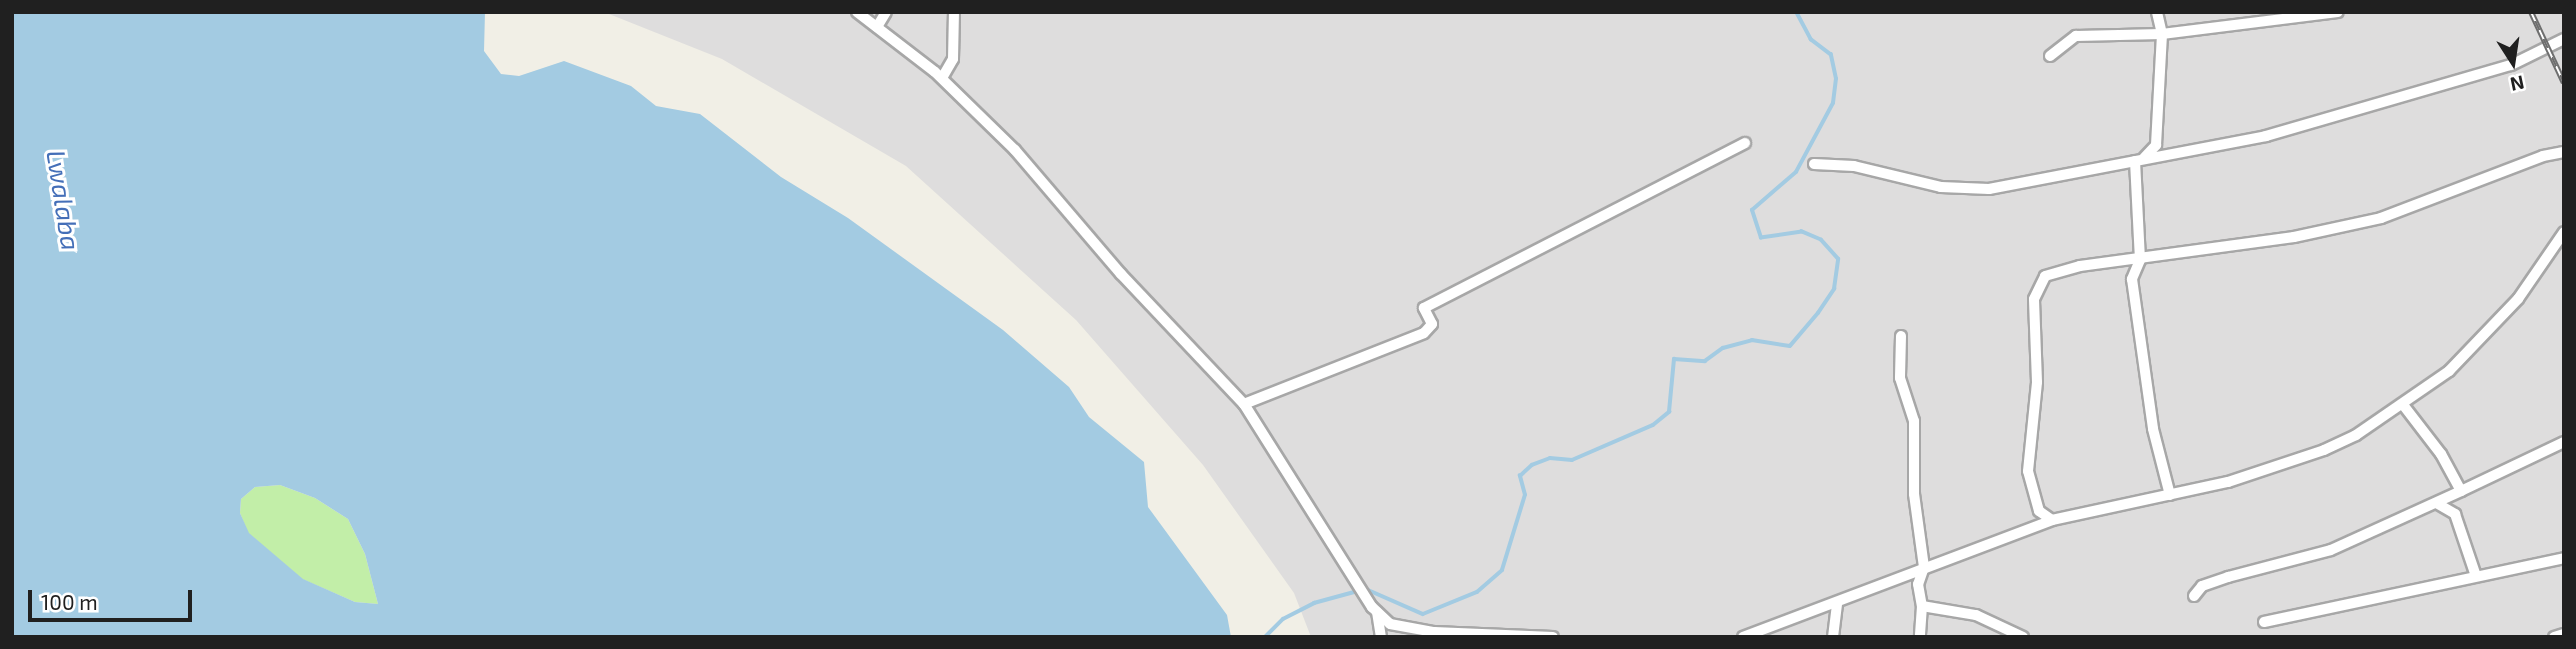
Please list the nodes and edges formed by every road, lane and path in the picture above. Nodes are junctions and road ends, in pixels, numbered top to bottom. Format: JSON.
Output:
{"nodes":[{"id":1,"x":857,"y":12,"type":"edge"},
{"id":2,"x":887,"y":12,"type":"edge"},
{"id":3,"x":954,"y":12,"type":"edge"},
{"id":4,"x":2157,"y":12,"type":"edge"},
{"id":5,"x":2338,"y":12,"type":"edge"},
{"id":6,"x":877,"y":27,"type":"junction"},
{"id":7,"x":2162,"y":34,"type":"junction"},
{"id":8,"x":2564,"y":38,"type":"edge"},
{"id":9,"x":2050,"y":56,"type":"dead end"},
{"id":10,"x":942,"y":78,"type":"junction"},
{"id":11,"x":1745,"y":143,"type":"dead end"},
{"id":12,"x":2564,"y":152,"type":"edge"},
{"id":13,"x":2135,"y":161,"type":"junction"},
{"id":14,"x":1814,"y":164,"type":"dead end"},
{"id":15,"x":2564,"y":232,"type":"edge"},
{"id":16,"x":2140,"y":260,"type":"junction"},
{"id":17,"x":1901,"y":336,"type":"dead end"},
{"id":18,"x":1244,"y":404,"type":"junction"},
{"id":19,"x":2404,"y":406,"type":"junction"},
{"id":20,"x":2564,"y":442,"type":"edge"},
{"id":21,"x":2461,"y":491,"type":"junction"},
{"id":22,"x":2170,"y":495,"type":"junction"},
{"id":23,"x":2438,"y":504,"type":"junction"},
{"id":24,"x":2052,"y":520,"type":"junction"},
{"id":25,"x":2564,"y":558,"type":"edge"},
{"id":26,"x":1924,"y":567,"type":"junction"},
{"id":27,"x":2476,"y":576,"type":"junction"},
{"id":28,"x":2194,"y":596,"type":"dead end"},
{"id":29,"x":1837,"y":602,"type":"junction"},
{"id":30,"x":1923,"y":606,"type":"junction"},
{"id":31,"x":1377,"y":612,"type":"junction"},
{"id":32,"x":2264,"y":622,"type":"dead end"},
{"id":33,"x":1410,"y":634,"type":"edge"},
{"id":34,"x":2564,"y":634,"type":"edge"},
{"id":35,"x":1381,"y":637,"type":"edge"},
{"id":36,"x":1553,"y":637,"type":"edge"},
{"id":37,"x":1743,"y":637,"type":"edge"},
{"id":38,"x":1833,"y":637,"type":"edge"},
{"id":39,"x":1920,"y":637,"type":"edge"},
{"id":40,"x":2023,"y":637,"type":"edge"},
{"id":41,"x":2554,"y":637,"type":"edge"}],
"edges":[{"from":1,"to":6,"type":"street"},
{"from":2,"to":6,"type":"street"},
{"from":3,"to":10,"type":"street"},
{"from":4,"to":7,"type":"street"},
{"from":5,"to":7,"type":"street"},
{"from":6,"to":10,"type":"street"},
{"from":7,"to":9,"type":"street"},
{"from":7,"to":13,"type":"street"},
{"from":8,"to":13,"type":"street"},
{"from":10,"to":18,"type":"street"},
{"from":11,"to":18,"type":"street"},
{"from":12,"to":16,"type":"street"},
{"from":13,"to":14,"type":"street"},
{"from":13,"to":16,"type":"street"},
{"from":15,"to":19,"type":"street"},
{"from":16,"to":22,"type":"street"},
{"from":16,"to":24,"type":"street"},
{"from":17,"to":26,"type":"street"},
{"from":18,"to":31,"type":"street"},
{"from":19,"to":21,"type":"street"},
{"from":19,"to":22,"type":"street"},
{"from":20,"to":21,"type":"street"},
{"from":21,"to":23,"type":"street"},
{"from":22,"to":24,"type":"street"},
{"from":23,"to":27,"type":"street"},
{"from":23,"to":28,"type":"street"},
{"from":24,"to":26,"type":"street"},
{"from":25,"to":27,"type":"street"},
{"from":26,"to":29,"type":"street"},
{"from":26,"to":30,"type":"street"},
{"from":27,"to":32,"type":"street"},
{"from":29,"to":37,"type":"street"},
{"from":29,"to":38,"type":"street"},
{"from":30,"to":39,"type":"street"},
{"from":30,"to":40,"type":"street"},
{"from":31,"to":33,"type":"street"},
{"from":31,"to":35,"type":"street"},
{"from":33,"to":36,"type":"street"},
{"from":34,"to":41,"type":"street"}]}
